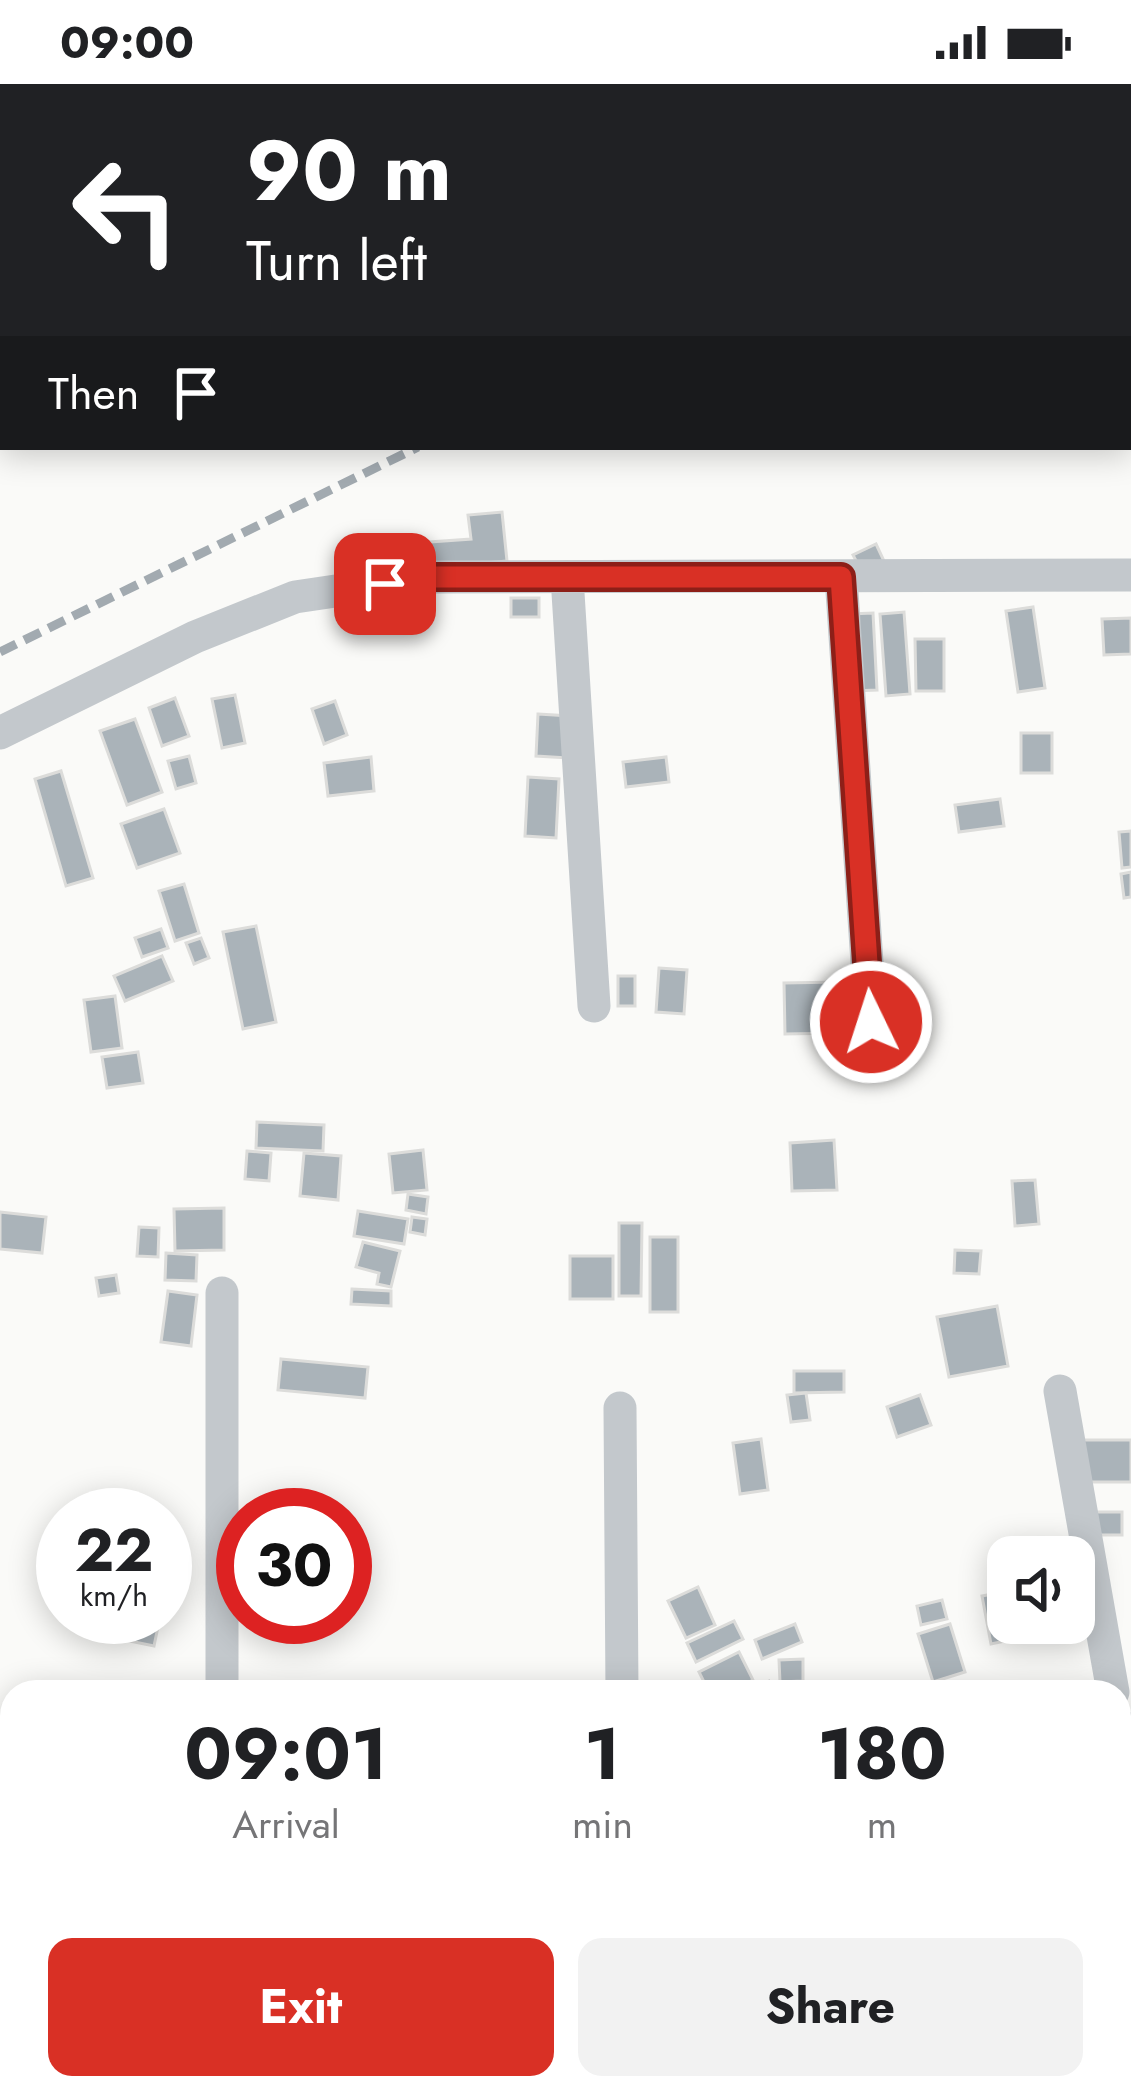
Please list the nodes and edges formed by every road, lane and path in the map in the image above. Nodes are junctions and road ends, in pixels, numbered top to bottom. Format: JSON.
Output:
{"nodes":[{"id":1,"x":1131,"y":574,"type":"edge"},
{"id":2,"x":568,"y":577,"type":"junction"},
{"id":3,"x":841,"y":577,"type":"junction"},
{"id":4,"x":0,"y":733,"type":"edge"},
{"id":5,"x":594,"y":1006,"type":"dead end"},
{"id":6,"x":871,"y":1022,"type":"dead end"},
{"id":7,"x":222,"y":1293,"type":"dead end"},
{"id":8,"x":1060,"y":1391,"type":"dead end"},
{"id":9,"x":620,"y":1408,"type":"dead end"},
{"id":10,"x":222,"y":1680,"type":"edge"},
{"id":11,"x":622,"y":1680,"type":"edge"},
{"id":12,"x":1111,"y":1680,"type":"edge"}],
"edges":[{"from":1,"to":3,"type":"street"},
{"from":2,"to":3,"type":"street"},
{"from":2,"to":4,"type":"street"},
{"from":2,"to":5,"type":"street"},
{"from":3,"to":6,"type":"street"},
{"from":7,"to":10,"type":"street"},
{"from":8,"to":12,"type":"street"},
{"from":9,"to":11,"type":"street"}]}
